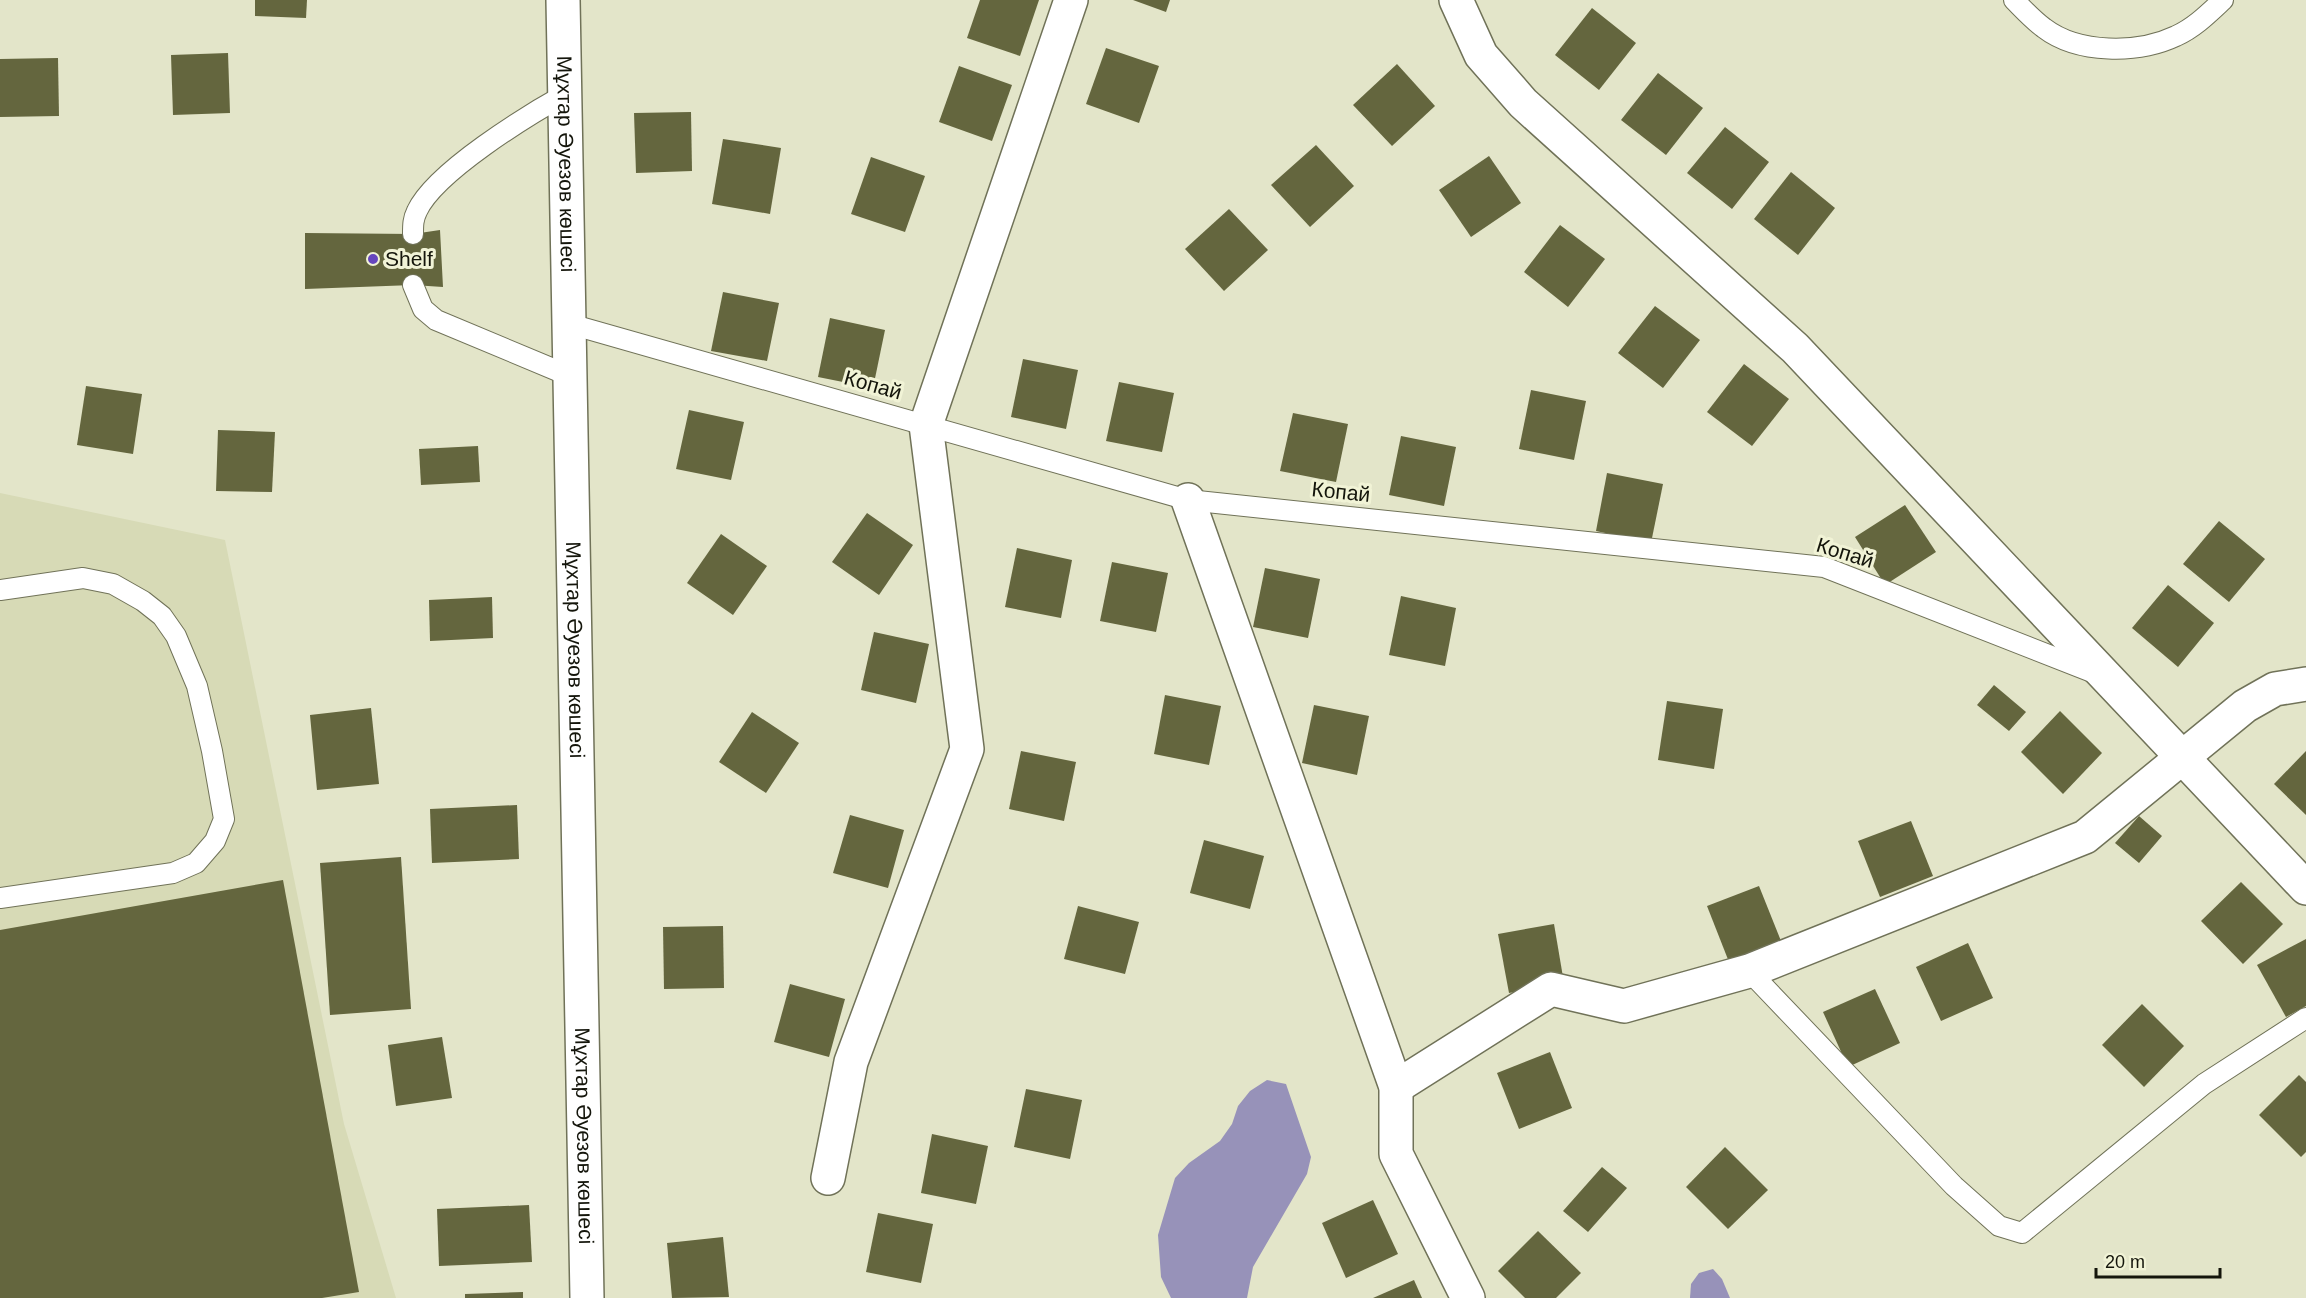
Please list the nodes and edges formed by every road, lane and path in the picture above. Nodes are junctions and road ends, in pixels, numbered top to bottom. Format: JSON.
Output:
{"nodes":[{"id":1,"x":563,"y":0,"type":"edge"},
{"id":2,"x":1071,"y":0,"type":"edge"},
{"id":3,"x":1456,"y":0,"type":"edge"},
{"id":4,"x":2014,"y":0,"type":"edge"},
{"id":5,"x":2223,"y":0,"type":"edge"},
{"id":6,"x":566,"y":94,"type":"junction"},
{"id":7,"x":413,"y":234,"type":"dead end"},
{"id":8,"x":413,"y":285,"type":"dead end"},
{"id":9,"x":570,"y":324,"type":"junction"},
{"id":10,"x":570,"y":376,"type":"junction"},
{"id":11,"x":926,"y":425,"type":"junction"},
{"id":12,"x":1188,"y":500,"type":"junction"},
{"id":13,"x":0,"y":590,"type":"edge"},
{"id":14,"x":2109,"y":679,"type":"junction"},
{"id":15,"x":2306,"y":684,"type":"edge"},
{"id":16,"x":2183,"y":758,"type":"junction"},
{"id":17,"x":2306,"y":888,"type":"edge"},
{"id":18,"x":0,"y":898,"type":"edge"},
{"id":19,"x":1749,"y":971,"type":"junction"},
{"id":20,"x":2306,"y":1018,"type":"edge"},
{"id":21,"x":1396,"y":1087,"type":"junction"},
{"id":22,"x":828,"y":1178,"type":"dead end"},
{"id":23,"x":587,"y":1298,"type":"edge"},
{"id":24,"x":1468,"y":1298,"type":"edge"}],
"edges":[{"from":1,"to":6,"type":"street","name":"Мұхтар Әуезов көшесі"},
{"from":2,"to":11,"type":"street"},
{"from":3,"to":14,"type":"street"},
{"from":4,"to":5,"type":"lane"},
{"from":6,"to":7,"type":"lane"},
{"from":6,"to":9,"type":"street","name":"Мұхтар Әуезов көшесі"},
{"from":8,"to":10,"type":"lane"},
{"from":9,"to":10,"type":"street","name":"Мұхтар Әуезов көшесі"},
{"from":9,"to":11,"type":"lane","name":"Копай"},
{"from":10,"to":23,"type":"street","name":"Мұхтар Әуезов көшесі"},
{"from":11,"to":12,"type":"lane","name":"Копай"},
{"from":11,"to":22,"type":"street"},
{"from":12,"to":14,"type":"lane","name":"Копай"},
{"from":12,"to":21,"type":"street"},
{"from":13,"to":18,"type":"lane"},
{"from":14,"to":16,"type":"street"},
{"from":15,"to":16,"type":"street"},
{"from":16,"to":17,"type":"street"},
{"from":16,"to":19,"type":"street"},
{"from":19,"to":20,"type":"lane"},
{"from":19,"to":21,"type":"street"},
{"from":21,"to":24,"type":"street"}]}
